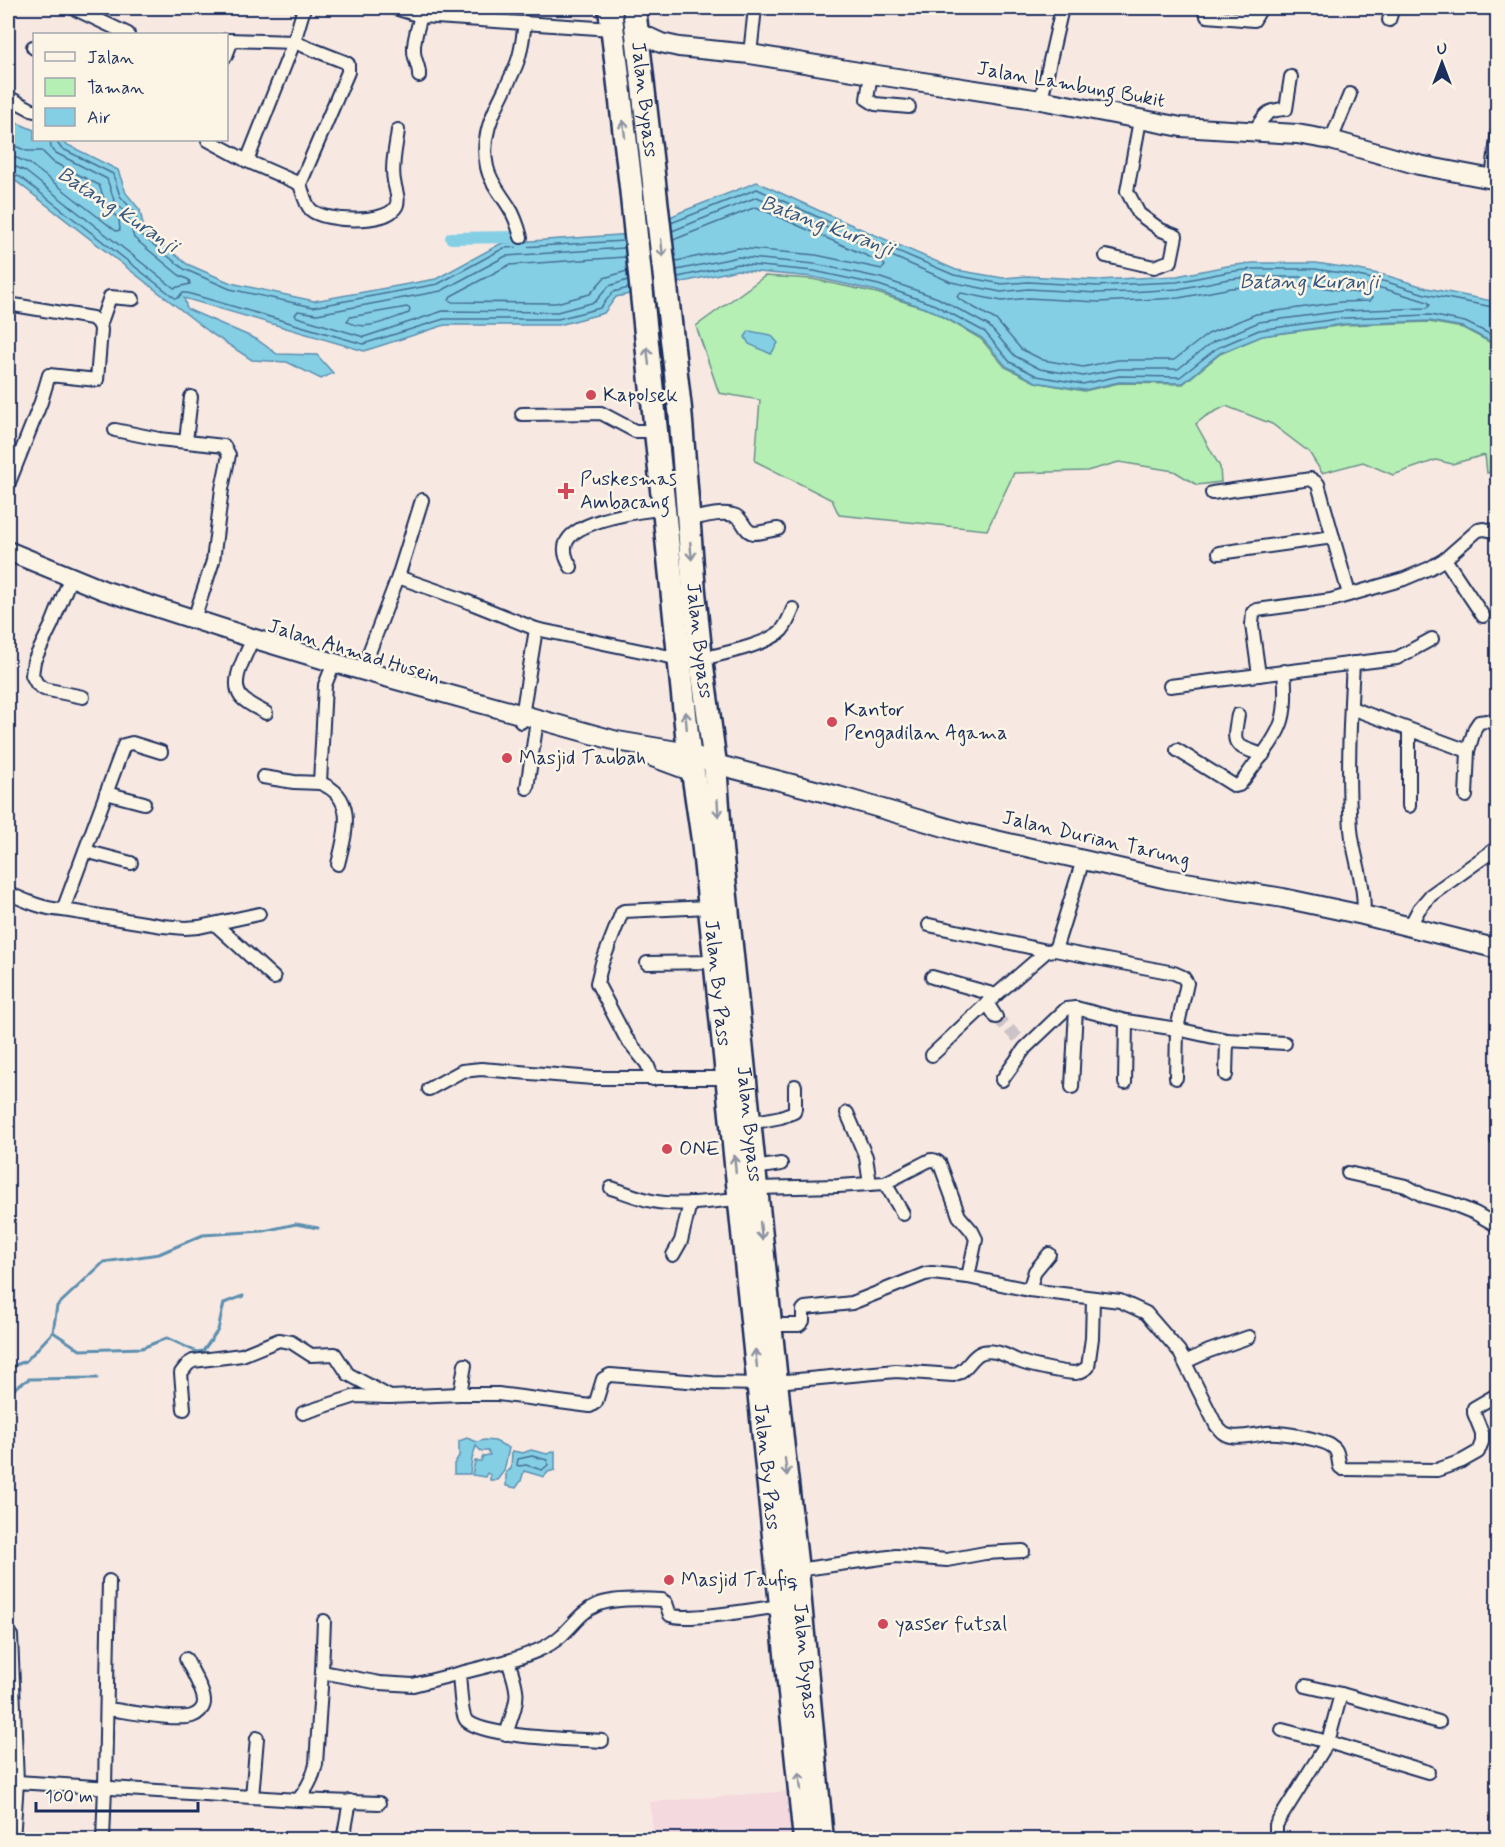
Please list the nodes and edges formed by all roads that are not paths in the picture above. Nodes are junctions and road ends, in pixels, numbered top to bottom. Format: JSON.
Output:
{"nodes":[{"id":1,"x":73,"y":8,"type":"edge"},
{"id":2,"x":304,"y":8,"type":"edge"},
{"id":3,"x":395,"y":8,"type":"edge"},
{"id":4,"x":634,"y":8,"type":"edge"},
{"id":5,"x":755,"y":8,"type":"edge"},
{"id":6,"x":1062,"y":8,"type":"edge"},
{"id":7,"x":1204,"y":8,"type":"edge"},
{"id":8,"x":1261,"y":8,"type":"edge"},
{"id":9,"x":1393,"y":8,"type":"edge"},
{"id":10,"x":421,"y":16,"type":"junction"},
{"id":11,"x":611,"y":18,"type":"edge"},
{"id":12,"x":1389,"y":20,"type":"dead end"},
{"id":13,"x":525,"y":22,"type":"junction"},
{"id":14,"x":637,"y":32,"type":"junction"},
{"id":15,"x":126,"y":33,"type":"edge"},
{"id":16,"x":229,"y":40,"type":"edge"},
{"id":17,"x":294,"y":42,"type":"junction"},
{"id":18,"x":750,"y":54,"type":"junction"},
{"id":19,"x":871,"y":74,"type":"junction"},
{"id":20,"x":420,"y":76,"type":"dead end"},
{"id":21,"x":1291,"y":77,"type":"dead end"},
{"id":22,"x":1350,"y":94,"type":"dead end"},
{"id":23,"x":8,"y":97,"type":"edge"},
{"id":24,"x":1041,"y":100,"type":"junction"},
{"id":25,"x":909,"y":107,"type":"dead end"},
{"id":26,"x":33,"y":110,"type":"edge"},
{"id":27,"x":1140,"y":120,"type":"junction"},
{"id":28,"x":398,"y":130,"type":"dead end"},
{"id":29,"x":1497,"y":130,"type":"edge"},
{"id":30,"x":1254,"y":132,"type":"junction"},
{"id":31,"x":1331,"y":140,"type":"junction"},
{"id":32,"x":210,"y":141,"type":"edge"},
{"id":33,"x":247,"y":161,"type":"junction"},
{"id":34,"x":1495,"y":180,"type":"edge"},
{"id":35,"x":300,"y":184,"type":"junction"},
{"id":36,"x":521,"y":237,"type":"dead end"},
{"id":37,"x":1106,"y":256,"type":"dead end"},
{"id":38,"x":133,"y":298,"type":"dead end"},
{"id":39,"x":8,"y":304,"type":"edge"},
{"id":40,"x":100,"y":325,"type":"junction"},
{"id":41,"x":191,"y":396,"type":"dead end"},
{"id":42,"x":522,"y":414,"type":"dead end"},
{"id":43,"x":654,"y":423,"type":"junction"},
{"id":44,"x":115,"y":430,"type":"dead end"},
{"id":45,"x":186,"y":441,"type":"junction"},
{"id":46,"x":8,"y":485,"type":"edge"},
{"id":47,"x":1212,"y":493,"type":"dead end"},
{"id":48,"x":422,"y":500,"type":"dead end"},
{"id":49,"x":673,"y":517,"type":"junction"},
{"id":50,"x":778,"y":528,"type":"dead end"},
{"id":51,"x":1497,"y":532,"type":"edge"},
{"id":52,"x":1333,"y":537,"type":"junction"},
{"id":53,"x":8,"y":551,"type":"edge"},
{"id":54,"x":1219,"y":553,"type":"dead end"},
{"id":55,"x":8,"y":558,"type":"edge"},
{"id":56,"x":1445,"y":559,"type":"junction"},
{"id":57,"x":571,"y":567,"type":"dead end"},
{"id":58,"x":398,"y":577,"type":"junction"},
{"id":59,"x":68,"y":584,"type":"junction"},
{"id":60,"x":1349,"y":594,"type":"junction"},
{"id":61,"x":793,"y":609,"type":"dead end"},
{"id":62,"x":1483,"y":616,"type":"dead end"},
{"id":63,"x":194,"y":619,"type":"junction"},
{"id":64,"x":536,"y":629,"type":"junction"},
{"id":65,"x":1432,"y":639,"type":"dead end"},
{"id":66,"x":250,"y":645,"type":"junction"},
{"id":67,"x":691,"y":659,"type":"junction"},
{"id":68,"x":1353,"y":663,"type":"junction"},
{"id":69,"x":331,"y":670,"type":"junction"},
{"id":70,"x":362,"y":671,"type":"junction"},
{"id":71,"x":1284,"y":671,"type":"junction"},
{"id":72,"x":1259,"y":675,"type":"junction"},
{"id":73,"x":1170,"y":686,"type":"dead end"},
{"id":74,"x":83,"y":697,"type":"dead end"},
{"id":75,"x":1351,"y":708,"type":"junction"},
{"id":76,"x":266,"y":713,"type":"dead end"},
{"id":77,"x":1238,"y":715,"type":"dead end"},
{"id":78,"x":526,"y":722,"type":"junction"},
{"id":79,"x":1497,"y":724,"type":"edge"},
{"id":80,"x":1409,"y":730,"type":"junction"},
{"id":81,"x":1177,"y":750,"type":"dead end"},
{"id":82,"x":1468,"y":751,"type":"junction"},
{"id":83,"x":161,"y":752,"type":"dead end"},
{"id":84,"x":1263,"y":754,"type":"junction"},
{"id":85,"x":691,"y":763,"type":"junction"},
{"id":86,"x":716,"y":764,"type":"junction"},
{"id":87,"x":263,"y":777,"type":"dead end"},
{"id":88,"x":320,"y":783,"type":"junction"},
{"id":89,"x":527,"y":788,"type":"dead end"},
{"id":90,"x":106,"y":793,"type":"junction"},
{"id":91,"x":1466,"y":796,"type":"dead end"},
{"id":92,"x":144,"y":804,"type":"dead end"},
{"id":93,"x":1409,"y":806,"type":"dead end"},
{"id":94,"x":1497,"y":847,"type":"edge"},
{"id":95,"x":85,"y":851,"type":"junction"},
{"id":96,"x":1083,"y":861,"type":"junction"},
{"id":97,"x":131,"y":863,"type":"dead end"},
{"id":98,"x":338,"y":864,"type":"dead end"},
{"id":99,"x":8,"y":893,"type":"edge"},
{"id":100,"x":709,"y":907,"type":"junction"},
{"id":101,"x":63,"y":910,"type":"junction"},
{"id":102,"x":259,"y":914,"type":"dead end"},
{"id":103,"x":1363,"y":915,"type":"junction"},
{"id":104,"x":215,"y":924,"type":"junction"},
{"id":105,"x":928,"y":925,"type":"dead end"},
{"id":106,"x":1410,"y":926,"type":"junction"},
{"id":107,"x":1497,"y":948,"type":"edge"},
{"id":108,"x":1051,"y":951,"type":"junction"},
{"id":109,"x":715,"y":962,"type":"junction"},
{"id":110,"x":647,"y":963,"type":"dead end"},
{"id":111,"x":932,"y":977,"type":"dead end"},
{"id":112,"x":274,"y":978,"type":"dead end"},
{"id":113,"x":991,"y":999,"type":"junction"},
{"id":114,"x":1076,"y":1008,"type":"junction"},
{"id":115,"x":996,"y":1017,"type":"tunnel mouth"},
{"id":116,"x":1126,"y":1021,"type":"junction"},
{"id":117,"x":1178,"y":1029,"type":"junction"},
{"id":118,"x":1227,"y":1040,"type":"junction"},
{"id":119,"x":1285,"y":1043,"type":"dead end"},
{"id":120,"x":932,"y":1054,"type":"dead end"},
{"id":121,"x":1227,"y":1075,"type":"dead end"},
{"id":122,"x":1176,"y":1078,"type":"dead end"},
{"id":123,"x":653,"y":1079,"type":"junction"},
{"id":124,"x":1002,"y":1080,"type":"dead end"},
{"id":125,"x":1125,"y":1083,"type":"dead end"},
{"id":126,"x":734,"y":1084,"type":"junction"},
{"id":127,"x":795,"y":1086,"type":"dead end"},
{"id":128,"x":1072,"y":1087,"type":"dead end"},
{"id":129,"x":429,"y":1089,"type":"dead end"},
{"id":130,"x":847,"y":1113,"type":"dead end"},
{"id":131,"x":750,"y":1122,"type":"junction"},
{"id":132,"x":781,"y":1164,"type":"dead end"},
{"id":133,"x":1348,"y":1173,"type":"dead end"},
{"id":134,"x":885,"y":1183,"type":"junction"},
{"id":135,"x":870,"y":1184,"type":"junction"},
{"id":136,"x":750,"y":1185,"type":"junction"},
{"id":137,"x":611,"y":1188,"type":"dead end"},
{"id":138,"x":690,"y":1203,"type":"junction"},
{"id":139,"x":903,"y":1214,"type":"dead end"},
{"id":140,"x":1497,"y":1226,"type":"edge"},
{"id":141,"x":1048,"y":1254,"type":"dead end"},
{"id":142,"x":674,"y":1255,"type":"dead end"},
{"id":143,"x":968,"y":1277,"type":"junction"},
{"id":144,"x":1029,"y":1290,"type":"junction"},
{"id":145,"x":1093,"y":1299,"type":"junction"},
{"id":146,"x":771,"y":1325,"type":"junction"},
{"id":147,"x":1249,"y":1337,"type":"dead end"},
{"id":148,"x":1185,"y":1362,"type":"junction"},
{"id":149,"x":465,"y":1365,"type":"dead end"},
{"id":150,"x":768,"y":1383,"type":"junction"},
{"id":151,"x":460,"y":1394,"type":"junction"},
{"id":152,"x":1497,"y":1394,"type":"edge"},
{"id":153,"x":390,"y":1397,"type":"junction"},
{"id":154,"x":184,"y":1409,"type":"dead end"},
{"id":155,"x":303,"y":1413,"type":"dead end"},
{"id":156,"x":772,"y":1426,"type":"junction"},
{"id":157,"x":1023,"y":1551,"type":"dead end"},
{"id":158,"x":797,"y":1570,"type":"junction"},
{"id":159,"x":109,"y":1581,"type":"dead end"},
{"id":160,"x":780,"y":1606,"type":"junction"},
{"id":161,"x":324,"y":1621,"type":"dead end"},
{"id":162,"x":11,"y":1636,"type":"dead end"},
{"id":163,"x":186,"y":1659,"type":"dead end"},
{"id":164,"x":508,"y":1661,"type":"junction"},
{"id":165,"x":322,"y":1672,"type":"junction"},
{"id":166,"x":459,"y":1674,"type":"junction"},
{"id":167,"x":1306,"y":1686,"type":"dead end"},
{"id":168,"x":1341,"y":1694,"type":"junction"},
{"id":169,"x":107,"y":1709,"type":"junction"},
{"id":170,"x":1439,"y":1722,"type":"dead end"},
{"id":171,"x":1282,"y":1730,"type":"dead end"},
{"id":172,"x":506,"y":1734,"type":"junction"},
{"id":173,"x":257,"y":1738,"type":"dead end"},
{"id":174,"x":602,"y":1741,"type":"dead end"},
{"id":175,"x":1328,"y":1742,"type":"junction"},
{"id":176,"x":1428,"y":1772,"type":"dead end"},
{"id":177,"x":17,"y":1782,"type":"junction"},
{"id":178,"x":105,"y":1787,"type":"junction"},
{"id":179,"x":252,"y":1797,"type":"junction"},
{"id":180,"x":298,"y":1800,"type":"junction"},
{"id":181,"x":350,"y":1801,"type":"junction"},
{"id":182,"x":379,"y":1803,"type":"dead end"},
{"id":183,"x":13,"y":1839,"type":"edge"},
{"id":184,"x":103,"y":1839,"type":"edge"},
{"id":185,"x":343,"y":1839,"type":"edge"},
{"id":186,"x":805,"y":1839,"type":"edge"},
{"id":187,"x":822,"y":1839,"type":"edge"},
{"id":188,"x":1276,"y":1839,"type":"edge"}],
"edges":[{"from":1,"to":15,"type":"street"},
{"from":2,"to":17,"type":"street"},
{"from":3,"to":10,"type":"street"},
{"from":4,"to":14,"type":"highway","name":"Jalan Bypass"},
{"from":5,"to":18,"type":"street"},
{"from":6,"to":24,"type":"street"},
{"from":7,"to":8,"type":"street"},
{"from":9,"to":12,"type":"street"},
{"from":10,"to":13,"type":"street"},
{"from":10,"to":20,"type":"street"},
{"from":11,"to":13,"type":"street"},
{"from":43,"to":11,"type":"highway","one_way":true},
{"from":13,"to":36,"type":"street"},
{"from":14,"to":18,"type":"street","name":"Jalan Lambung Bukit"},
{"from":14,"to":49,"type":"highway","name":"Jalan Bypass","one_way":true},
{"from":16,"to":17,"type":"street"},
{"from":17,"to":33,"type":"street"},
{"from":17,"to":35,"type":"street"},
{"from":18,"to":19,"type":"street","name":"Jalan Lambung Bukit"},
{"from":19,"to":24,"type":"street","name":"Jalan Lambung Bukit"},
{"from":19,"to":25,"type":"street"},
{"from":21,"to":30,"type":"street"},
{"from":22,"to":31,"type":"street"},
{"from":23,"to":26,"type":"street"},
{"from":24,"to":27,"type":"street","name":"Jalan Lambung Bukit"},
{"from":27,"to":30,"type":"street","name":"Jalan Lambung Bukit"},
{"from":27,"to":37,"type":"street"},
{"from":28,"to":35,"type":"street"},
{"from":29,"to":34,"type":"street"},
{"from":30,"to":31,"type":"street","name":"Jalan Lambung Bukit"},
{"from":31,"to":34,"type":"street","name":"Jalan Lambung Bukit"},
{"from":32,"to":33,"type":"street"},
{"from":33,"to":35,"type":"street"},
{"from":38,"to":40,"type":"street"},
{"from":39,"to":40,"type":"street"},
{"from":40,"to":46,"type":"street"},
{"from":41,"to":45,"type":"street"},
{"from":42,"to":43,"type":"street"},
{"from":43,"to":49,"type":"highway"},
{"from":44,"to":45,"type":"street"},
{"from":45,"to":63,"type":"street"},
{"from":47,"to":52,"type":"street"},
{"from":48,"to":58,"type":"street"},
{"from":49,"to":50,"type":"street"},
{"from":49,"to":57,"type":"street"},
{"from":49,"to":67,"type":"highway","name":"Jalan Bypass"},
{"from":51,"to":56,"type":"street"},
{"from":52,"to":54,"type":"street"},
{"from":52,"to":60,"type":"street"},
{"from":53,"to":63,"type":"street","name":"Jalan Ahmad Husein"},
{"from":55,"to":59,"type":"street","name":"Jalan Ahmad Husein"},
{"from":56,"to":60,"type":"street"},
{"from":56,"to":62,"type":"street"},
{"from":58,"to":64,"type":"street"},
{"from":58,"to":70,"type":"street"},
{"from":59,"to":66,"type":"street","name":"Jalan Ahmad Husein"},
{"from":59,"to":74,"type":"street"},
{"from":60,"to":72,"type":"street"},
{"from":61,"to":67,"type":"street"},
{"from":63,"to":70,"type":"street","name":"Jalan Ahmad Husein"},
{"from":64,"to":67,"type":"street"},
{"from":64,"to":78,"type":"street"},
{"from":65,"to":68,"type":"street"},
{"from":66,"to":69,"type":"street","name":"Jalan Ahmad Husein"},
{"from":66,"to":76,"type":"street"},
{"from":85,"to":67,"type":"highway","name":"Jalan By Pass","one_way":true},
{"from":67,"to":86,"type":"highway","name":"Jalan Bypass"},
{"from":68,"to":71,"type":"street"},
{"from":68,"to":75,"type":"street"},
{"from":69,"to":78,"type":"street","name":"Jalan Ahmad Husein"},
{"from":69,"to":88,"type":"street"},
{"from":70,"to":78,"type":"street","name":"Jalan Ahmad Husein"},
{"from":71,"to":72,"type":"street"},
{"from":71,"to":84,"type":"street"},
{"from":72,"to":73,"type":"street"},
{"from":75,"to":80,"type":"street"},
{"from":75,"to":103,"type":"street"},
{"from":77,"to":84,"type":"street"},
{"from":78,"to":85,"type":"street","name":"Jalan Ahmad Husein"},
{"from":78,"to":89,"type":"street"},
{"from":79,"to":82,"type":"street"},
{"from":80,"to":82,"type":"street"},
{"from":80,"to":93,"type":"street"},
{"from":81,"to":84,"type":"street"},
{"from":82,"to":91,"type":"street"},
{"from":83,"to":90,"type":"street"},
{"from":85,"to":86,"type":"street","name":"Jalan Durian Tarung"},
{"from":85,"to":100,"type":"highway","name":"Jalan By Pass"},
{"from":86,"to":96,"type":"street","name":"Jalan Durian Tarung"},
{"from":86,"to":126,"type":"highway","name":"Jalan Bypass","one_way":true},
{"from":87,"to":88,"type":"street"},
{"from":88,"to":98,"type":"street"},
{"from":90,"to":92,"type":"street"},
{"from":90,"to":95,"type":"street"},
{"from":94,"to":106,"type":"street"},
{"from":95,"to":97,"type":"street"},
{"from":95,"to":101,"type":"street"},
{"from":96,"to":103,"type":"street","name":"Jalan Durian Tarung"},
{"from":96,"to":108,"type":"street"},
{"from":99,"to":101,"type":"street"},
{"from":100,"to":109,"type":"highway","name":"Jalan By Pass"},
{"from":100,"to":123,"type":"street"},
{"from":101,"to":104,"type":"street"},
{"from":102,"to":104,"type":"street"},
{"from":103,"to":106,"type":"street","name":"Jalan Durian Tarung"},
{"from":104,"to":112,"type":"street"},
{"from":105,"to":108,"type":"street"},
{"from":106,"to":107,"type":"street","name":"Jalan Durian Tarung"},
{"from":108,"to":113,"type":"street"},
{"from":108,"to":117,"type":"street"},
{"from":109,"to":110,"type":"street"},
{"from":109,"to":126,"type":"highway","name":"Jalan By Pass"},
{"from":111,"to":113,"type":"street"},
{"from":113,"to":115,"type":"street"},
{"from":113,"to":120,"type":"street"},
{"from":114,"to":116,"type":"street"},
{"from":114,"to":124,"type":"street"},
{"from":114,"to":128,"type":"street"},
{"from":116,"to":117,"type":"street"},
{"from":116,"to":125,"type":"street"},
{"from":117,"to":118,"type":"street"},
{"from":117,"to":122,"type":"street"},
{"from":118,"to":119,"type":"street"},
{"from":118,"to":121,"type":"street"},
{"from":123,"to":126,"type":"street"},
{"from":123,"to":129,"type":"street"},
{"from":126,"to":131,"type":"highway","name":"Jalan Bypass"},
{"from":136,"to":126,"type":"highway","name":"Jalan By Pass","one_way":true},
{"from":127,"to":131,"type":"street"},
{"from":130,"to":135,"type":"street"},
{"from":131,"to":136,"type":"highway","name":"Jalan Bypass"},
{"from":132,"to":136,"type":"street"},
{"from":133,"to":140,"type":"street"},
{"from":134,"to":135,"type":"street"},
{"from":134,"to":139,"type":"street"},
{"from":134,"to":143,"type":"street"},
{"from":135,"to":136,"type":"street"},
{"from":136,"to":138,"type":"street"},
{"from":136,"to":146,"type":"highway","name":"Jalan Bypass","one_way":true},
{"from":150,"to":136,"type":"highway","name":"Jalan By Pass","one_way":true},
{"from":137,"to":138,"type":"street"},
{"from":138,"to":142,"type":"street"},
{"from":141,"to":144,"type":"street"},
{"from":143,"to":144,"type":"street"},
{"from":143,"to":146,"type":"street"},
{"from":144,"to":145,"type":"street"},
{"from":145,"to":148,"type":"street"},
{"from":145,"to":150,"type":"street"},
{"from":146,"to":150,"type":"highway","name":"Jalan Bypass"},
{"from":147,"to":148,"type":"street"},
{"from":148,"to":152,"type":"street"},
{"from":149,"to":151,"type":"street"},
{"from":150,"to":151,"type":"street"},
{"from":150,"to":156,"type":"highway","name":"Jalan Bypass"},
{"from":151,"to":153,"type":"street"},
{"from":153,"to":154,"type":"street"},
{"from":153,"to":155,"type":"street"},
{"from":156,"to":158,"type":"highway","name":"Jalan Bypass","one_way":true},
{"from":156,"to":160,"type":"highway","name":"Jalan By Pass"},
{"from":157,"to":158,"type":"street"},
{"from":158,"to":187,"type":"highway","name":"Jalan Bypass"},
{"from":159,"to":169,"type":"street"},
{"from":160,"to":164,"type":"street"},
{"from":186,"to":160,"type":"highway","name":"Jalan By Pass","one_way":true},
{"from":161,"to":165,"type":"street"},
{"from":162,"to":177,"type":"street"},
{"from":163,"to":169,"type":"street"},
{"from":164,"to":166,"type":"street"},
{"from":164,"to":172,"type":"street"},
{"from":165,"to":166,"type":"street"},
{"from":165,"to":180,"type":"street"},
{"from":166,"to":172,"type":"street"},
{"from":167,"to":168,"type":"street"},
{"from":168,"to":170,"type":"street"},
{"from":168,"to":175,"type":"street"},
{"from":169,"to":178,"type":"street"},
{"from":171,"to":175,"type":"street"},
{"from":172,"to":174,"type":"street"},
{"from":173,"to":179,"type":"street"},
{"from":175,"to":176,"type":"street"},
{"from":175,"to":188,"type":"street"},
{"from":177,"to":178,"type":"street"},
{"from":177,"to":183,"type":"street"},
{"from":178,"to":179,"type":"street"},
{"from":178,"to":184,"type":"street"},
{"from":179,"to":180,"type":"street"},
{"from":180,"to":181,"type":"street"},
{"from":181,"to":182,"type":"street"},
{"from":181,"to":185,"type":"street"}]}
